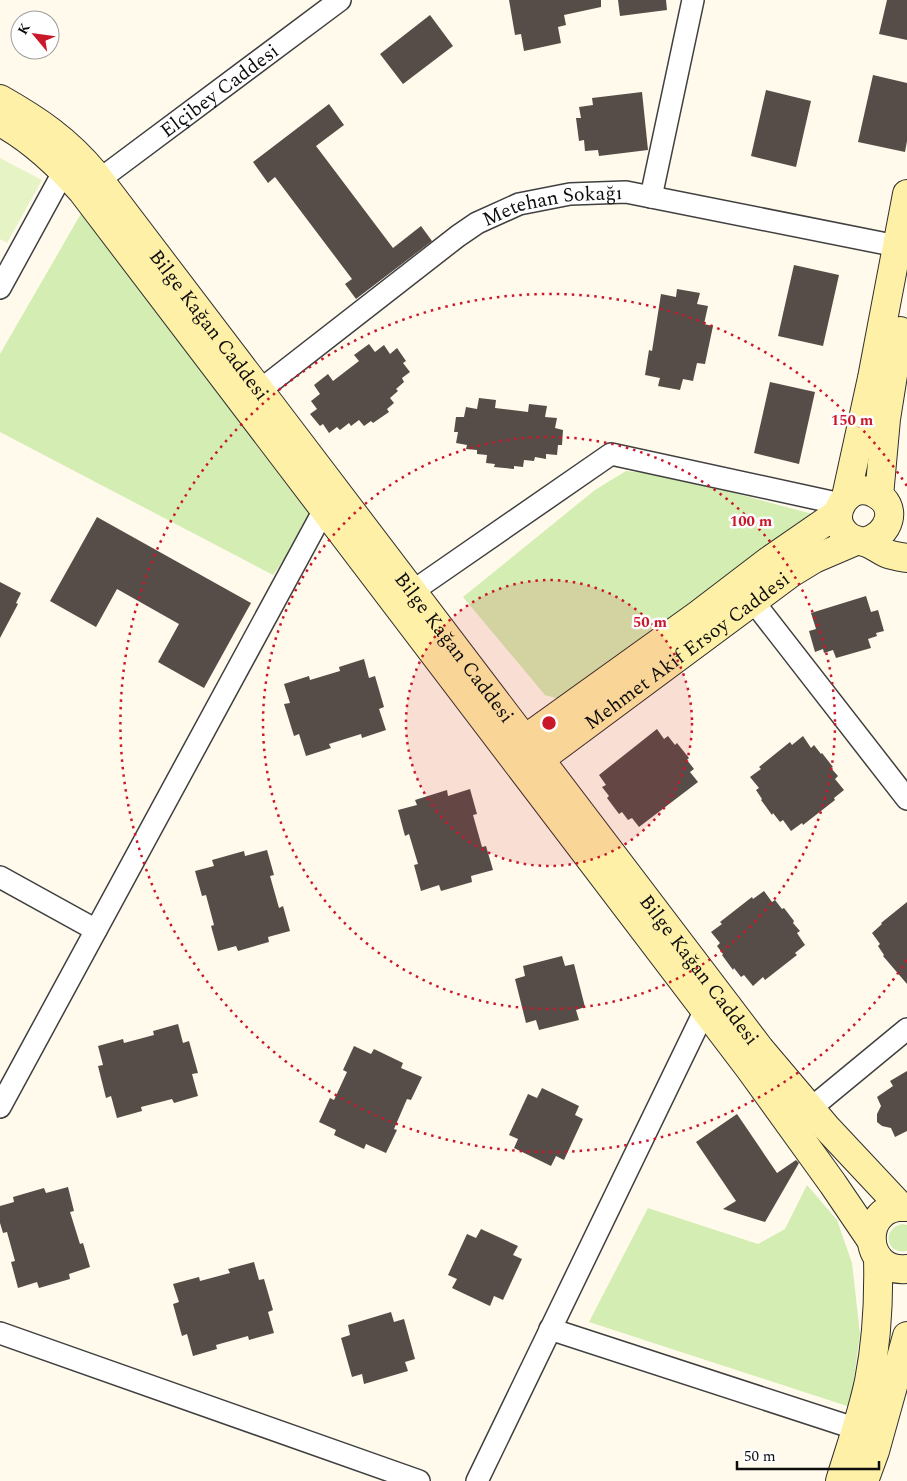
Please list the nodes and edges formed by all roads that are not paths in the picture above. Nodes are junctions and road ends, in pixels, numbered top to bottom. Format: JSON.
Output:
{"nodes":[{"id":1,"x":340,"y":0,"type":"edge"},
{"id":2,"x":693,"y":0,"type":"edge"},
{"id":3,"x":0,"y":99,"type":"edge"},
{"id":4,"x":0,"y":122,"type":"edge"},
{"id":5,"x":64,"y":171,"type":"junction"},
{"id":6,"x":99,"y":180,"type":"junction"},
{"id":7,"x":907,"y":194,"type":"edge"},
{"id":8,"x":651,"y":197,"type":"junction"},
{"id":9,"x":898,"y":246,"type":"junction"},
{"id":10,"x":0,"y":288,"type":"edge"},
{"id":11,"x":907,"y":297,"type":"edge"},
{"id":12,"x":260,"y":390,"type":"junction"},
{"id":13,"x":842,"y":505,"type":"junction"},
{"id":14,"x":891,"y":505,"type":"edge"},
{"id":15,"x":324,"y":510,"type":"junction"},
{"id":16,"x":860,"y":542,"type":"junction"},
{"id":17,"x":907,"y":558,"type":"edge"},
{"id":18,"x":413,"y":592,"type":"junction"},
{"id":19,"x":754,"y":601,"type":"junction"},
{"id":20,"x":524,"y":755,"type":"junction"},
{"id":21,"x":907,"y":799,"type":"edge"},
{"id":22,"x":0,"y":877,"type":"edge"},
{"id":23,"x":96,"y":930,"type":"junction"},
{"id":24,"x":705,"y":1010,"type":"junction"},
{"id":25,"x":907,"y":1029,"type":"edge"},
{"id":26,"x":0,"y":1107,"type":"edge"},
{"id":27,"x":810,"y":1109,"type":"junction"},
{"id":28,"x":904,"y":1207,"type":"edge"},
{"id":29,"x":875,"y":1249,"type":"junction"},
{"id":30,"x":907,"y":1269,"type":"edge"},
{"id":31,"x":550,"y":1329,"type":"junction"},
{"id":32,"x":0,"y":1333,"type":"edge"},
{"id":33,"x":907,"y":1336,"type":"edge"},
{"id":34,"x":857,"y":1429,"type":"junction"},
{"id":35,"x":419,"y":1481,"type":"edge"},
{"id":36,"x":477,"y":1481,"type":"edge"},
{"id":37,"x":840,"y":1481,"type":"edge"},
{"id":38,"x":864,"y":1481,"type":"edge"}],
"edges":[{"from":1,"to":6,"type":"street","name":"Elçibey Caddesi"},
{"from":2,"to":8,"type":"street"},
{"from":3,"to":6,"type":"street","name":"Bilge Kağan Caddesi"},
{"from":4,"to":5,"type":"street","name":"Bilge Kağan Caddesi"},
{"from":5,"to":10,"type":"street"},
{"from":5,"to":15,"type":"street","name":"Bilge Kağan Caddesi"},
{"from":6,"to":12,"type":"street","name":"Bilge Kağan Caddesi"},
{"from":7,"to":9,"type":"street"},
{"from":8,"to":9,"type":"street","name":"Metehan Sokağı"},
{"from":8,"to":12,"type":"street","name":"Metehan Sokağı"},
{"from":9,"to":13,"type":"street"},
{"from":11,"to":14,"type":"street"},
{"from":12,"to":18,"type":"street","name":"Bilge Kağan Caddesi"},
{"from":13,"to":14,"type":"street"},
{"from":13,"to":16,"type":"street"},
{"from":13,"to":18,"type":"street"},
{"from":13,"to":20,"type":"street","name":"Mehmet Akif Ersoy Caddesi"},
{"from":14,"to":16,"type":"street"},
{"from":15,"to":20,"type":"street","name":"Bilge Kağan Caddesi"},
{"from":15,"to":23,"type":"street"},
{"from":16,"to":17,"type":"street"},
{"from":16,"to":19,"type":"street","name":"Mehmet Akif Ersoy Caddesi"},
{"from":18,"to":20,"type":"street","name":"Bilge Kağan Caddesi"},
{"from":19,"to":20,"type":"street","name":"Mehmet Akif Ersoy Caddesi"},
{"from":19,"to":21,"type":"street"},
{"from":20,"to":24,"type":"street","name":"Bilge Kağan Caddesi"},
{"from":20,"to":27,"type":"street","name":"Bilge Kağan Caddesi"},
{"from":22,"to":23,"type":"street"},
{"from":23,"to":26,"type":"street"},
{"from":24,"to":29,"type":"street","name":"Bilge Kağan Caddesi"},
{"from":24,"to":31,"type":"street"},
{"from":25,"to":27,"type":"street"},
{"from":27,"to":28,"type":"street","name":"Bilge Kağan Caddesi"},
{"from":28,"to":29,"type":"street"},
{"from":29,"to":30,"type":"street"},
{"from":29,"to":34,"type":"street"},
{"from":31,"to":34,"type":"street"},
{"from":31,"to":36,"type":"street"},
{"from":32,"to":35,"type":"street"},
{"from":33,"to":38,"type":"street"},
{"from":34,"to":37,"type":"street"}]}
